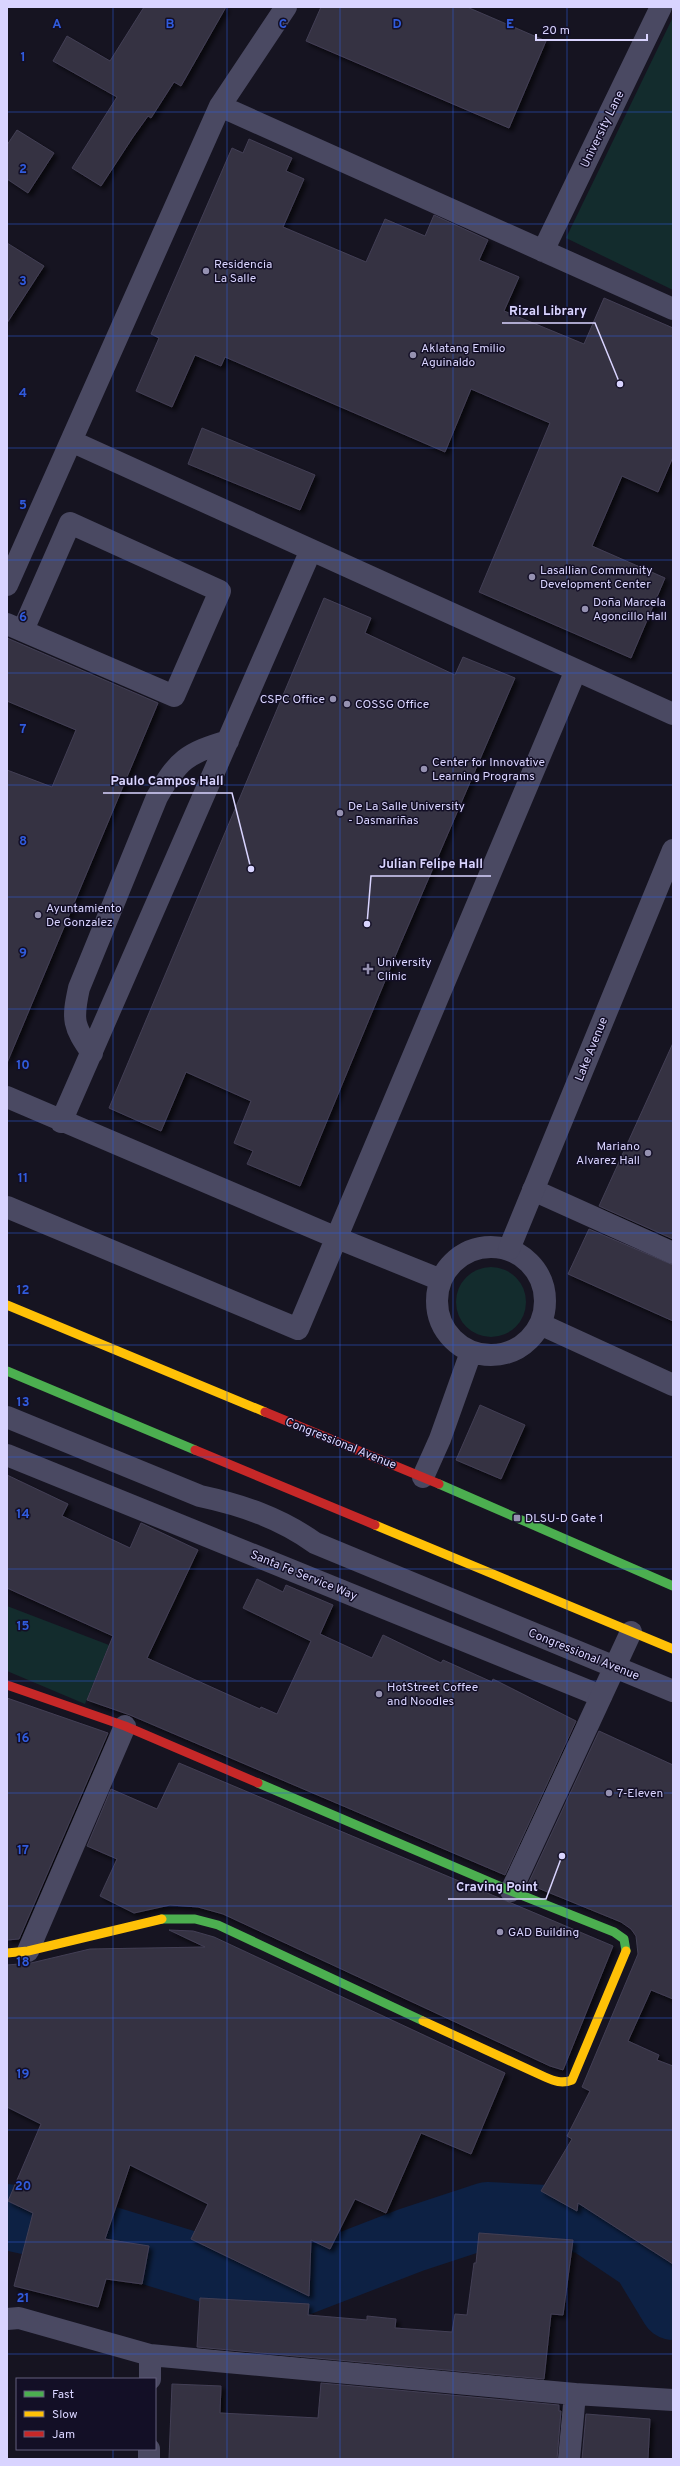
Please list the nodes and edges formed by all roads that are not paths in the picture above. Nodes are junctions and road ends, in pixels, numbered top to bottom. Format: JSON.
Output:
{"nodes":[{"id":1,"x":286,"y":7,"type":"edge"},
{"id":2,"x":661,"y":7,"type":"edge"},
{"id":3,"x":220,"y":106,"type":"junction"},
{"id":4,"x":543,"y":251,"type":"junction"},
{"id":5,"x":673,"y":310,"type":"edge"},
{"id":6,"x":71,"y":441,"type":"junction"},
{"id":7,"x":310,"y":550,"type":"junction"},
{"id":8,"x":7,"y":585,"type":"edge"},
{"id":9,"x":15,"y":627,"type":"edge"},
{"id":10,"x":576,"y":670,"type":"junction"},
{"id":11,"x":673,"y":714,"type":"edge"},
{"id":12,"x":228,"y":740,"type":"junction"},
{"id":13,"x":673,"y":850,"type":"edge"},
{"id":14,"x":92,"y":1053,"type":"junction"},
{"id":15,"x":7,"y":1097,"type":"edge"},
{"id":16,"x":61,"y":1122,"type":"junction"},
{"id":17,"x":533,"y":1190,"type":"junction"},
{"id":18,"x":7,"y":1207,"type":"edge"},
{"id":19,"x":337,"y":1238,"type":"junction"},
{"id":20,"x":509,"y":1249,"type":"junction"},
{"id":21,"x":673,"y":1253,"type":"edge"},
{"id":22,"x":441,"y":1280,"type":"junction"},
{"id":23,"x":7,"y":1305,"type":"edge"},
{"id":24,"x":540,"y":1324,"type":"junction"},
{"id":25,"x":471,"y":1352,"type":"junction"},
{"id":26,"x":7,"y":1371,"type":"edge"},
{"id":27,"x":673,"y":1385,"type":"edge"},
{"id":28,"x":7,"y":1417,"type":"edge"},
{"id":29,"x":7,"y":1455,"type":"edge"},
{"id":30,"x":423,"y":1477,"type":"junction"},
{"id":31,"x":673,"y":1586,"type":"edge"},
{"id":32,"x":631,"y":1632,"type":"junction"},
{"id":33,"x":673,"y":1649,"type":"edge"},
{"id":34,"x":615,"y":1666,"type":"junction"},
{"id":35,"x":7,"y":1685,"type":"edge"},
{"id":36,"x":673,"y":1691,"type":"edge"},
{"id":37,"x":601,"y":1696,"type":"junction"},
{"id":38,"x":125,"y":1726,"type":"junction"},
{"id":39,"x":511,"y":1890,"type":"junction"},
{"id":40,"x":17,"y":1952,"type":"edge"},
{"id":41,"x":7,"y":2319,"type":"edge"},
{"id":42,"x":150,"y":2355,"type":"junction"},
{"id":43,"x":150,"y":2378,"type":"edge"},
{"id":44,"x":575,"y":2394,"type":"junction"},
{"id":45,"x":673,"y":2400,"type":"edge"},
{"id":46,"x":569,"y":2459,"type":"edge"}],
"edges":[{"from":1,"to":3,"type":"street"},
{"from":2,"to":4,"type":"street","name":"University Lane"},
{"from":3,"to":4,"type":"street"},
{"from":3,"to":6,"type":"street"},
{"from":4,"to":5,"type":"street"},
{"from":6,"to":7,"type":"street"},
{"from":6,"to":8,"type":"street"},
{"from":7,"to":10,"type":"street"},
{"from":7,"to":12,"type":"street"},
{"from":9,"to":9,"type":"street"},
{"from":10,"to":11,"type":"street"},
{"from":10,"to":19,"type":"street"},
{"from":12,"to":14,"type":"street"},
{"from":12,"to":14,"type":"street"},
{"from":13,"to":17,"type":"street","name":"Lake Avenue"},
{"from":14,"to":16,"type":"street"},
{"from":15,"to":16,"type":"street"},
{"from":16,"to":19,"type":"street"},
{"from":17,"to":20,"type":"street","name":"Lake Avenue"},
{"from":17,"to":21,"type":"street"},
{"from":18,"to":19,"type":"street"},
{"from":19,"to":22,"type":"street"},
{"from":20,"to":22,"type":"street"},
{"from":20,"to":24,"type":"street"},
{"from":22,"to":25,"type":"street"},
{"from":23,"to":30,"type":"main road","name":"Congressional Avenue"},
{"from":24,"to":25,"type":"street"},
{"from":24,"to":27,"type":"street"},
{"from":25,"to":30,"type":"street"},
{"from":26,"to":32,"type":"main road"},
{"from":28,"to":34,"type":"street","name":"Congressional Avenue"},
{"from":29,"to":37,"type":"street","name":"Santa Fe Service Way"},
{"from":30,"to":31,"type":"main road","name":"Congressional Avenue"},
{"from":32,"to":33,"type":"main road"},
{"from":32,"to":34,"type":"street"},
{"from":34,"to":36,"type":"street","name":"Congressional Avenue"},
{"from":34,"to":37,"type":"street"},
{"from":35,"to":38,"type":"main road"},
{"from":37,"to":39,"type":"street"},
{"from":38,"to":39,"type":"main road"},
{"from":38,"to":40,"type":"street"},
{"from":39,"to":40,"type":"main road"},
{"from":41,"to":42,"type":"street"},
{"from":42,"to":43,"type":"street"},
{"from":42,"to":44,"type":"street"},
{"from":44,"to":45,"type":"street"},
{"from":44,"to":46,"type":"street"}]}
